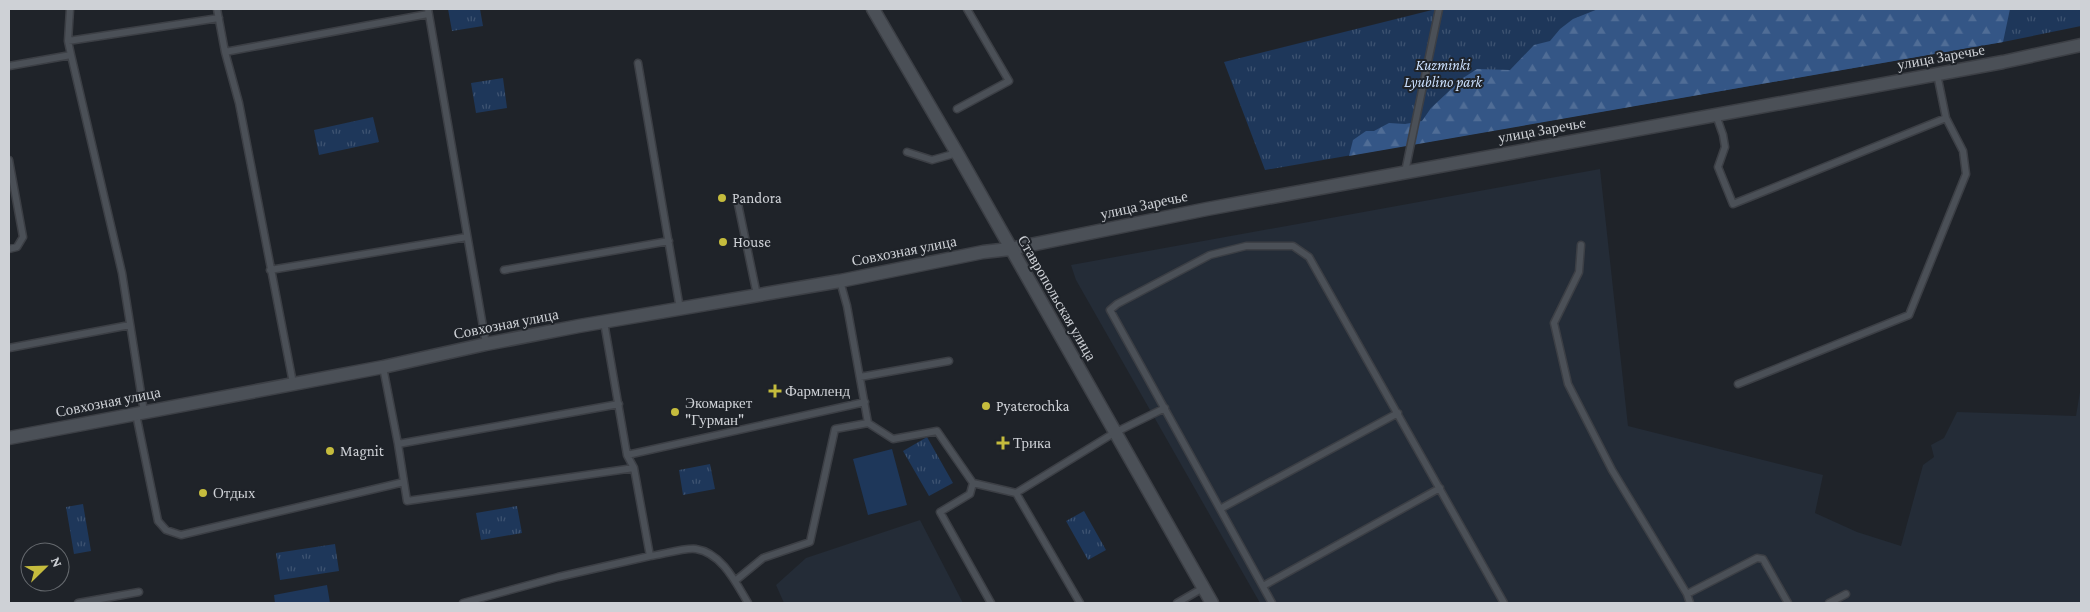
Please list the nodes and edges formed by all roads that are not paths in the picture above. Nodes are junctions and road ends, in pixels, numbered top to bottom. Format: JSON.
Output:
{"nodes":[{"id":1,"x":70,"y":9,"type":"edge"},
{"id":2,"x":217,"y":9,"type":"edge"},
{"id":3,"x":872,"y":9,"type":"edge"},
{"id":4,"x":967,"y":9,"type":"edge"},
{"id":5,"x":1439,"y":9,"type":"edge"},
{"id":6,"x":428,"y":11,"type":"edge"},
{"id":7,"x":219,"y":18,"type":"junction"},
{"id":8,"x":68,"y":41,"type":"junction"},
{"id":9,"x":2081,"y":45,"type":"edge"},
{"id":10,"x":225,"y":52,"type":"junction"},
{"id":11,"x":71,"y":55,"type":"junction"},
{"id":12,"x":638,"y":63,"type":"dead end"},
{"id":13,"x":9,"y":66,"type":"edge"},
{"id":14,"x":1937,"y":74,"type":"junction"},
{"id":15,"x":957,"y":109,"type":"dead end"},
{"id":16,"x":1716,"y":114,"type":"junction"},
{"id":17,"x":1946,"y":118,"type":"junction"},
{"id":18,"x":907,"y":152,"type":"dead end"},
{"id":19,"x":957,"y":153,"type":"junction"},
{"id":20,"x":9,"y":160,"type":"edge"},
{"id":21,"x":1405,"y":172,"type":"junction"},
{"id":22,"x":738,"y":204,"type":"dead end"},
{"id":23,"x":466,"y":238,"type":"junction"},
{"id":24,"x":669,"y":241,"type":"junction"},
{"id":25,"x":1581,"y":244,"type":"dead end"},
{"id":26,"x":9,"y":249,"type":"edge"},
{"id":27,"x":1010,"y":249,"type":"junction"},
{"id":28,"x":270,"y":270,"type":"junction"},
{"id":29,"x":504,"y":270,"type":"dead end"},
{"id":30,"x":840,"y":281,"type":"junction"},
{"id":31,"x":757,"y":294,"type":"junction"},
{"id":32,"x":680,"y":309,"type":"junction"},
{"id":33,"x":604,"y":322,"type":"junction"},
{"id":34,"x":130,"y":325,"type":"junction"},
{"id":35,"x":486,"y":344,"type":"junction"},
{"id":36,"x":9,"y":348,"type":"edge"},
{"id":37,"x":949,"y":361,"type":"dead end"},
{"id":38,"x":383,"y":367,"type":"junction"},
{"id":39,"x":860,"y":378,"type":"junction"},
{"id":40,"x":293,"y":383,"type":"junction"},
{"id":41,"x":1738,"y":384,"type":"dead end"},
{"id":42,"x":865,"y":402,"type":"junction"},
{"id":43,"x":619,"y":404,"type":"junction"},
{"id":44,"x":1165,"y":408,"type":"junction"},
{"id":45,"x":140,"y":413,"type":"junction"},
{"id":46,"x":1398,"y":413,"type":"junction"},
{"id":47,"x":868,"y":423,"type":"junction"},
{"id":48,"x":1114,"y":433,"type":"junction"},
{"id":49,"x":9,"y":438,"type":"edge"},
{"id":50,"x":398,"y":444,"type":"junction"},
{"id":51,"x":627,"y":455,"type":"junction"},
{"id":52,"x":634,"y":468,"type":"junction"},
{"id":53,"x":404,"y":482,"type":"junction"},
{"id":54,"x":973,"y":483,"type":"junction"},
{"id":55,"x":1440,"y":488,"type":"junction"},
{"id":56,"x":1016,"y":493,"type":"junction"},
{"id":57,"x":1220,"y":510,"type":"junction"},
{"id":58,"x":650,"y":556,"type":"junction"},
{"id":59,"x":735,"y":581,"type":"junction"},
{"id":60,"x":1262,"y":586,"type":"junction"},
{"id":61,"x":1203,"y":588,"type":"junction"},
{"id":62,"x":139,"y":592,"type":"dead end"},
{"id":63,"x":1687,"y":594,"type":"junction"},
{"id":64,"x":1846,"y":594,"type":"dead end"},
{"id":65,"x":78,"y":603,"type":"edge"},
{"id":66,"x":463,"y":603,"type":"edge"},
{"id":67,"x":748,"y":603,"type":"edge"},
{"id":68,"x":991,"y":603,"type":"edge"},
{"id":69,"x":1080,"y":603,"type":"edge"},
{"id":70,"x":1177,"y":603,"type":"edge"},
{"id":71,"x":1212,"y":603,"type":"edge"},
{"id":72,"x":1272,"y":603,"type":"edge"},
{"id":73,"x":1504,"y":603,"type":"edge"},
{"id":74,"x":1690,"y":603,"type":"edge"},
{"id":75,"x":1788,"y":603,"type":"edge"},
{"id":76,"x":1829,"y":603,"type":"edge"}],
"edges":[{"from":1,"to":8,"type":"lane"},
{"from":2,"to":7,"type":"lane"},
{"from":3,"to":19,"type":"street","name":"Ставропольская улица"},
{"from":4,"to":15,"type":"lane"},
{"from":5,"to":21,"type":"lane"},
{"from":6,"to":10,"type":"lane"},
{"from":6,"to":23,"type":"lane"},
{"from":7,"to":8,"type":"lane"},
{"from":7,"to":10,"type":"lane"},
{"from":8,"to":11,"type":"lane"},
{"from":9,"to":14,"type":"street","name":"улица Заречье"},
{"from":10,"to":28,"type":"lane"},
{"from":11,"to":13,"type":"lane"},
{"from":11,"to":34,"type":"lane"},
{"from":12,"to":24,"type":"lane"},
{"from":14,"to":16,"type":"street","name":"улица Заречье"},
{"from":14,"to":17,"type":"lane"},
{"from":16,"to":17,"type":"lane"},
{"from":16,"to":21,"type":"street","name":"улица Заречье"},
{"from":17,"to":41,"type":"lane"},
{"from":18,"to":19,"type":"lane"},
{"from":19,"to":27,"type":"street","name":"Ставропольская улица"},
{"from":20,"to":26,"type":"lane"},
{"from":21,"to":27,"type":"street","name":"улица Заречье"},
{"from":22,"to":31,"type":"lane"},
{"from":23,"to":28,"type":"lane"},
{"from":23,"to":35,"type":"lane"},
{"from":24,"to":29,"type":"lane"},
{"from":24,"to":32,"type":"lane"},
{"from":25,"to":63,"type":"lane"},
{"from":27,"to":30,"type":"street","name":"Совхозная улица"},
{"from":27,"to":48,"type":"street","name":"Ставропольская улица"},
{"from":28,"to":40,"type":"lane"},
{"from":30,"to":31,"type":"street","name":"Совхозная улица"},
{"from":30,"to":39,"type":"lane"},
{"from":31,"to":32,"type":"street","name":"Совхозная улица"},
{"from":32,"to":33,"type":"street","name":"Совхозная улица"},
{"from":33,"to":35,"type":"street","name":"Совхозная улица"},
{"from":33,"to":43,"type":"lane"},
{"from":34,"to":36,"type":"lane"},
{"from":34,"to":45,"type":"lane"},
{"from":35,"to":38,"type":"street","name":"Совхозная улица"},
{"from":37,"to":39,"type":"lane"},
{"from":38,"to":40,"type":"street","name":"Совхозная улица"},
{"from":38,"to":50,"type":"lane"},
{"from":39,"to":42,"type":"lane"},
{"from":40,"to":45,"type":"street","name":"Совхозная улица"},
{"from":42,"to":47,"type":"lane"},
{"from":42,"to":51,"type":"lane"},
{"from":43,"to":50,"type":"lane"},
{"from":43,"to":51,"type":"lane"},
{"from":44,"to":46,"type":"lane"},
{"from":44,"to":48,"type":"lane"},
{"from":44,"to":57,"type":"lane"},
{"from":45,"to":49,"type":"street","name":"Совхозная улица"},
{"from":45,"to":53,"type":"lane"},
{"from":46,"to":55,"type":"lane"},
{"from":46,"to":57,"type":"lane"},
{"from":47,"to":54,"type":"lane"},
{"from":47,"to":59,"type":"lane"},
{"from":48,"to":56,"type":"lane"},
{"from":48,"to":61,"type":"street","name":"Ставропольская улица"},
{"from":50,"to":53,"type":"lane"},
{"from":51,"to":52,"type":"lane"},
{"from":52,"to":53,"type":"lane"},
{"from":52,"to":58,"type":"lane"},
{"from":54,"to":56,"type":"lane"},
{"from":54,"to":68,"type":"lane"},
{"from":55,"to":60,"type":"lane"},
{"from":55,"to":73,"type":"lane"},
{"from":56,"to":69,"type":"lane"},
{"from":57,"to":60,"type":"lane"},
{"from":58,"to":59,"type":"lane"},
{"from":58,"to":66,"type":"lane"},
{"from":59,"to":67,"type":"lane"},
{"from":60,"to":72,"type":"lane"},
{"from":61,"to":70,"type":"lane"},
{"from":61,"to":71,"type":"street","name":"Ставропольская улица"},
{"from":62,"to":65,"type":"lane"},
{"from":63,"to":74,"type":"lane"},
{"from":63,"to":75,"type":"lane"},
{"from":64,"to":76,"type":"lane"}]}
